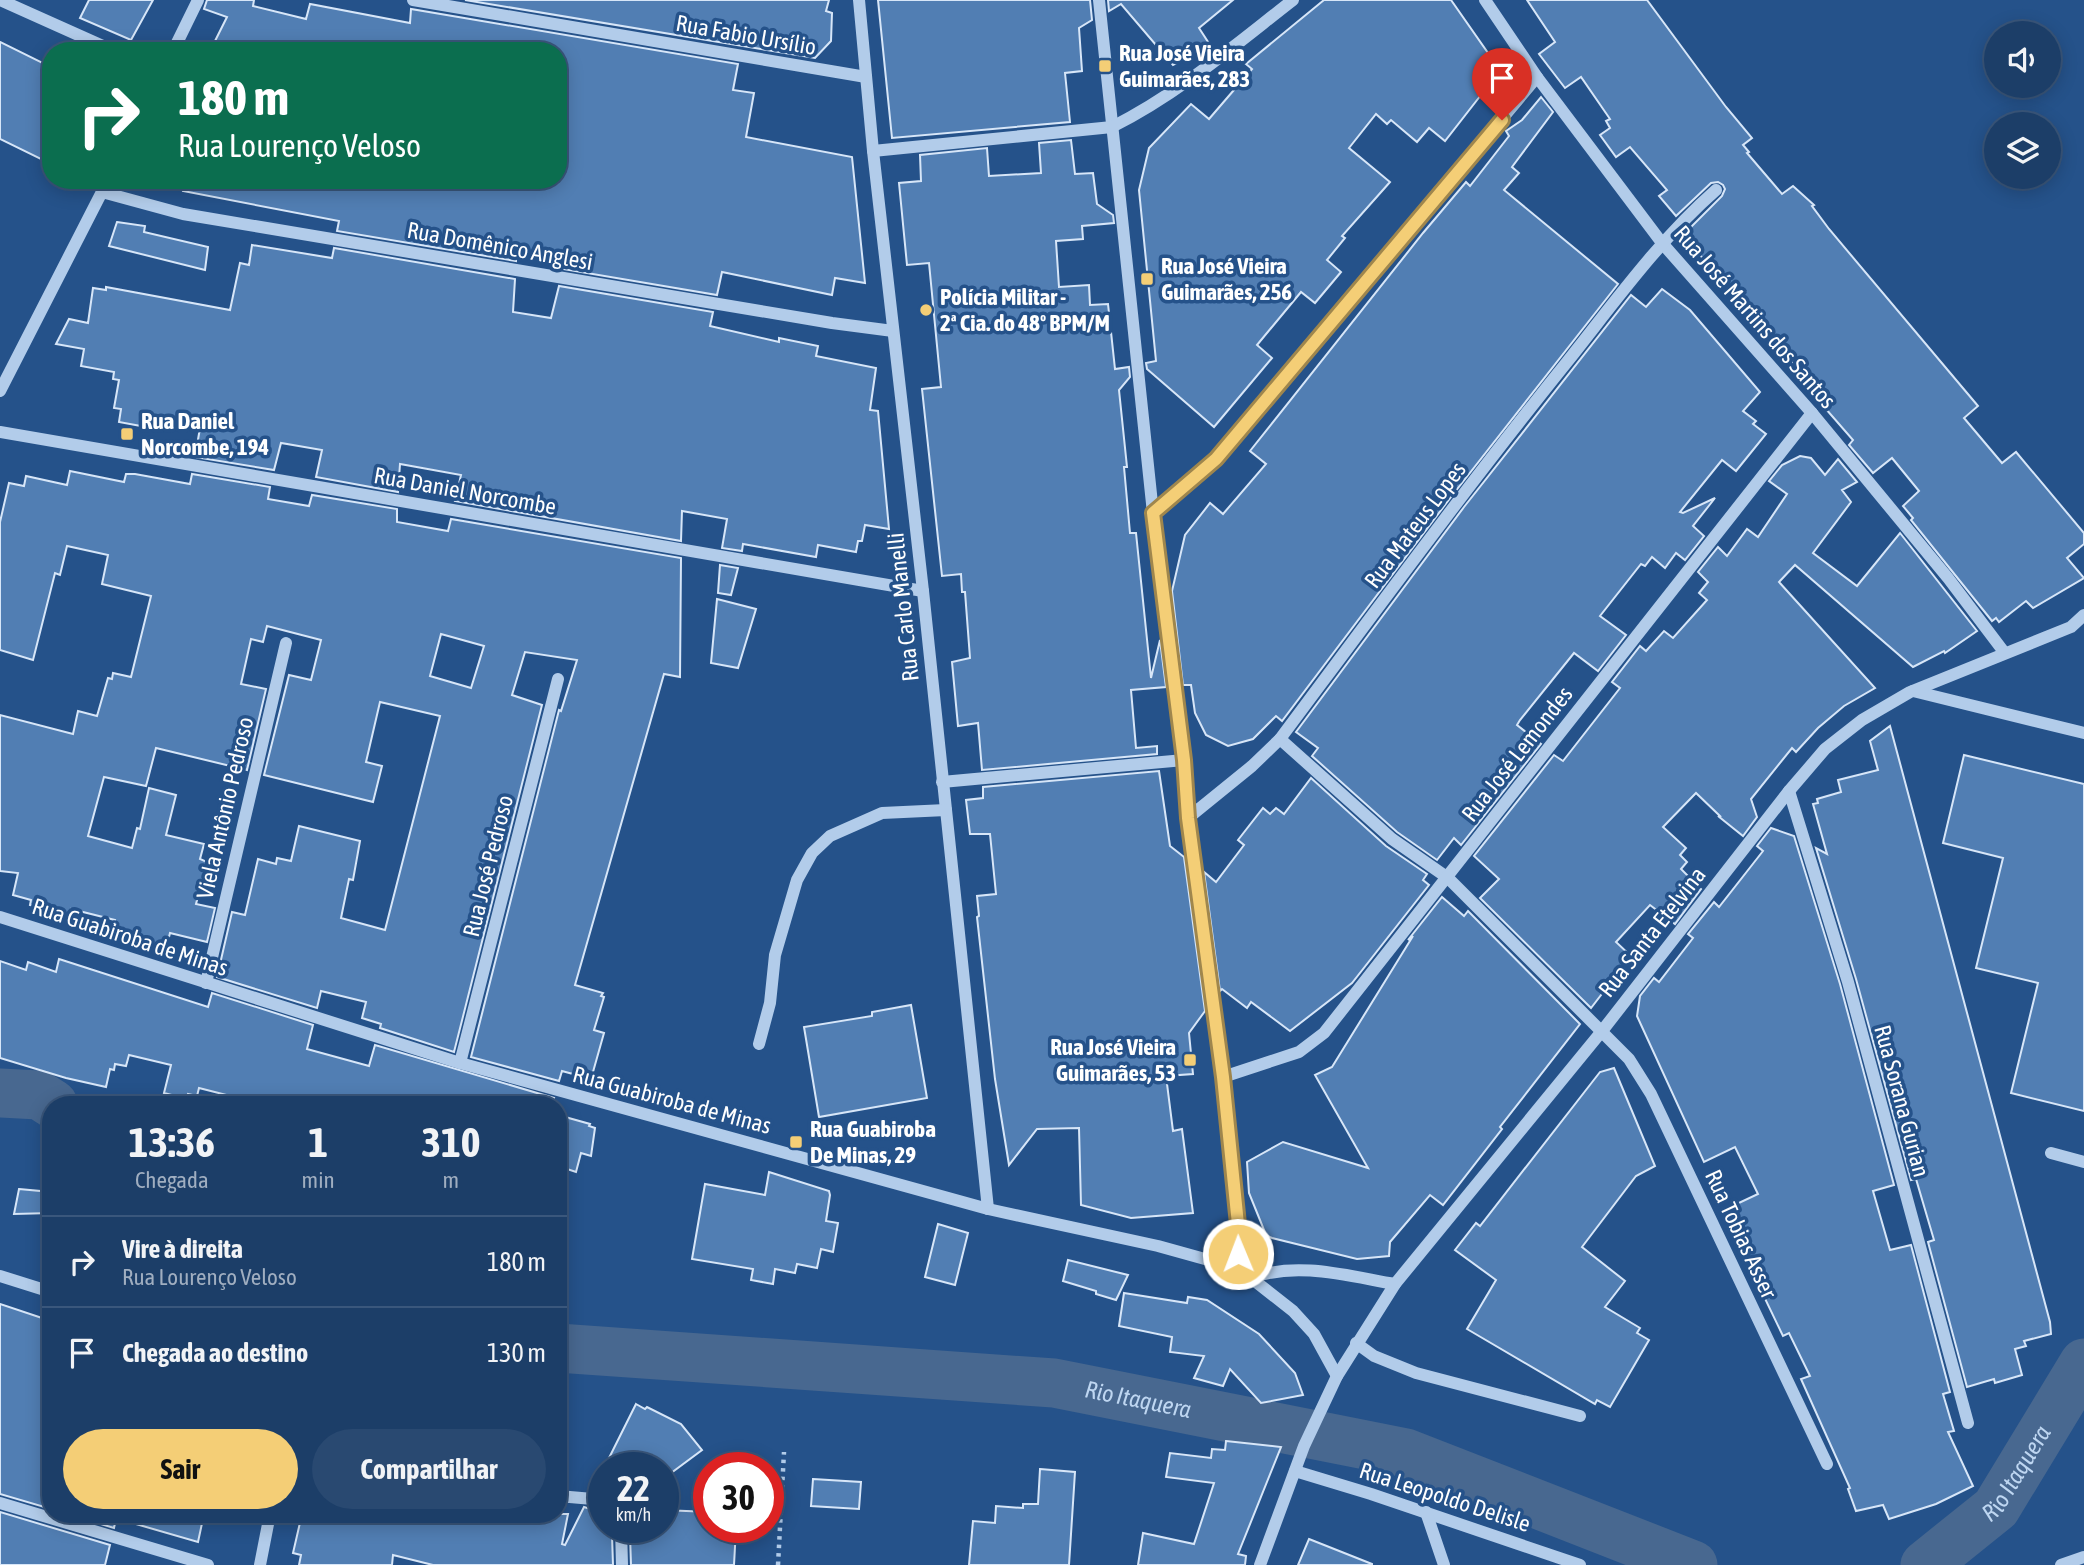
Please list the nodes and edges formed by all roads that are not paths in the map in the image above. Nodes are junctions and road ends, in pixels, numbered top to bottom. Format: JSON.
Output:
{"nodes":[{"id":1,"x":0,"y":0,"type":"edge"},
{"id":2,"x":198,"y":0,"type":"edge"},
{"id":3,"x":413,"y":0,"type":"edge"},
{"id":4,"x":859,"y":0,"type":"edge"},
{"id":5,"x":1099,"y":0,"type":"edge"},
{"id":6,"x":1293,"y":0,"type":"edge"},
{"id":7,"x":1485,"y":0,"type":"edge"},
{"id":8,"x":94,"y":42,"type":"edge"},
{"id":9,"x":177,"y":42,"type":"edge"},
{"id":10,"x":866,"y":76,"type":"junction"},
{"id":11,"x":1537,"y":77,"type":"junction"},
{"id":12,"x":1112,"y":127,"type":"junction"},
{"id":13,"x":873,"y":151,"type":"junction"},
{"id":14,"x":103,"y":189,"type":"edge"},
{"id":15,"x":113,"y":189,"type":"edge"},
{"id":16,"x":1716,"y":190,"type":"dead end"},
{"id":17,"x":1662,"y":243,"type":"junction"},
{"id":18,"x":893,"y":331,"type":"junction"},
{"id":19,"x":0,"y":391,"type":"edge"},
{"id":20,"x":1812,"y":413,"type":"junction"},
{"id":21,"x":0,"y":432,"type":"edge"},
{"id":22,"x":1153,"y":513,"type":"junction"},
{"id":23,"x":923,"y":591,"type":"junction"},
{"id":24,"x":2084,"y":615,"type":"edge"},
{"id":25,"x":2078,"y":626,"type":"edge"},
{"id":26,"x":286,"y":643,"type":"dead end"},
{"id":27,"x":2004,"y":652,"type":"junction"},
{"id":28,"x":558,"y":679,"type":"dead end"},
{"id":29,"x":1913,"y":691,"type":"junction"},
{"id":30,"x":2084,"y":733,"type":"edge"},
{"id":31,"x":1280,"y":739,"type":"junction"},
{"id":32,"x":1184,"y":760,"type":"junction"},
{"id":33,"x":942,"y":782,"type":"junction"},
{"id":34,"x":1789,"y":791,"type":"junction"},
{"id":35,"x":946,"y":810,"type":"junction"},
{"id":36,"x":1188,"y":818,"type":"junction"},
{"id":37,"x":1448,"y":878,"type":"junction"},
{"id":38,"x":0,"y":917,"type":"edge"},
{"id":39,"x":206,"y":983,"type":"junction"},
{"id":40,"x":1602,"y":1031,"type":"junction"},
{"id":41,"x":759,"y":1044,"type":"dead end"},
{"id":42,"x":460,"y":1063,"type":"junction"},
{"id":43,"x":1223,"y":1077,"type":"junction"},
{"id":44,"x":2051,"y":1153,"type":"dead end"},
{"id":45,"x":2084,"y":1162,"type":"edge"},
{"id":46,"x":988,"y":1209,"type":"junction"},
{"id":47,"x":1234,"y":1270,"type":"junction"},
{"id":48,"x":0,"y":1276,"type":"edge"},
{"id":49,"x":1251,"y":1278,"type":"junction"},
{"id":50,"x":1395,"y":1284,"type":"junction"},
{"id":51,"x":42,"y":1289,"type":"edge"},
{"id":52,"x":1356,"y":1343,"type":"junction"},
{"id":53,"x":1337,"y":1376,"type":"junction"},
{"id":54,"x":1580,"y":1416,"type":"dead end"},
{"id":55,"x":1968,"y":1423,"type":"dead end"},
{"id":56,"x":1827,"y":1464,"type":"dead end"},
{"id":57,"x":1295,"y":1471,"type":"junction"},
{"id":58,"x":567,"y":1497,"type":"edge"},
{"id":59,"x":588,"y":1499,"type":"edge"},
{"id":60,"x":0,"y":1503,"type":"edge"},
{"id":61,"x":1426,"y":1512,"type":"junction"},
{"id":62,"x":42,"y":1516,"type":"edge"},
{"id":63,"x":67,"y":1523,"type":"edge"},
{"id":64,"x":268,"y":1523,"type":"edge"},
{"id":65,"x":621,"y":1543,"type":"edge"},
{"id":66,"x":2084,"y":1557,"type":"edge"},
{"id":67,"x":208,"y":1565,"type":"edge"},
{"id":68,"x":260,"y":1565,"type":"edge"},
{"id":69,"x":622,"y":1565,"type":"edge"},
{"id":70,"x":1260,"y":1565,"type":"edge"},
{"id":71,"x":1444,"y":1565,"type":"edge"},
{"id":72,"x":1580,"y":1565,"type":"edge"},
{"id":73,"x":2061,"y":1565,"type":"edge"}],
"edges":[{"from":1,"to":8,"type":"street"},
{"from":2,"to":9,"type":"street"},
{"from":3,"to":10,"type":"street","name":"Rua Fabio Ursílio"},
{"from":4,"to":10,"type":"street","name":"Rua Carlo Manelli"},
{"from":5,"to":12,"type":"street"},
{"from":6,"to":12,"type":"street"},
{"from":7,"to":11,"type":"street","name":"Rua José Martins dos Santos"},
{"from":10,"to":13,"type":"street","name":"Rua Carlo Manelli"},
{"from":11,"to":17,"type":"street","name":"Rua José Martins dos Santos"},
{"from":11,"to":22,"type":"street"},
{"from":12,"to":13,"type":"street"},
{"from":12,"to":22,"type":"street"},
{"from":13,"to":18,"type":"street","name":"Rua Carlo Manelli"},
{"from":14,"to":19,"type":"street"},
{"from":15,"to":18,"type":"street","name":"Rua Domênico Anglesi"},
{"from":16,"to":17,"type":"street","name":"Rua Mateus Lopes"},
{"from":17,"to":20,"type":"street","name":"Rua José Martins dos Santos"},
{"from":17,"to":31,"type":"street","name":"Rua Mateus Lopes"},
{"from":18,"to":23,"type":"street","name":"Rua Carlo Manelli"},
{"from":20,"to":27,"type":"street","name":"Rua José Martins dos Santos"},
{"from":20,"to":37,"type":"street","name":"Rua José Lemondes"},
{"from":21,"to":23,"type":"street","name":"Rua Daniel Norcombe"},
{"from":22,"to":32,"type":"street"},
{"from":23,"to":33,"type":"street","name":"Rua Carlo Manelli"},
{"from":24,"to":25,"type":"street","name":"Rua Santa Etelvina"},
{"from":25,"to":27,"type":"street","name":"Rua Santa Etelvina"},
{"from":26,"to":39,"type":"street","name":"Viela Antônio Pedroso"},
{"from":27,"to":29,"type":"street","name":"Rua Santa Etelvina"},
{"from":28,"to":42,"type":"street","name":"Rua José Pedroso"},
{"from":29,"to":30,"type":"street"},
{"from":29,"to":34,"type":"street","name":"Rua Santa Etelvina"},
{"from":31,"to":36,"type":"street","name":"Rua Mateus Lopes"},
{"from":31,"to":37,"type":"street","name":"Rua Tobias Asser"},
{"from":32,"to":33,"type":"street"},
{"from":32,"to":36,"type":"street"},
{"from":33,"to":35,"type":"street","name":"Rua Carlo Manelli"},
{"from":34,"to":40,"type":"street","name":"Rua Santa Etelvina"},
{"from":34,"to":55,"type":"street","name":"Rua Sorana Gurian"},
{"from":35,"to":41,"type":"street"},
{"from":35,"to":46,"type":"street","name":"Rua Carlo Manelli"},
{"from":36,"to":43,"type":"street"},
{"from":37,"to":40,"type":"street","name":"Rua Tobias Asser"},
{"from":37,"to":43,"type":"street","name":"Rua José Lemondes"},
{"from":38,"to":39,"type":"street","name":"Rua Guabiroba de Minas"},
{"from":39,"to":42,"type":"street","name":"Rua Guabiroba de Minas"},
{"from":40,"to":50,"type":"street","name":"Rua Santa Etelvina"},
{"from":40,"to":56,"type":"street","name":"Rua Tobias Asser"},
{"from":42,"to":46,"type":"street","name":"Rua Guabiroba de Minas"},
{"from":43,"to":47,"type":"street"},
{"from":44,"to":45,"type":"street"},
{"from":46,"to":47,"type":"street","name":"Rua Guabiroba de Minas"},
{"from":47,"to":49,"type":"street","name":"Rua Guabiroba de Minas"},
{"from":48,"to":51,"type":"street"},
{"from":49,"to":50,"type":"street"},
{"from":49,"to":53,"type":"street","name":"Rua Guabiroba de Minas"},
{"from":50,"to":52,"type":"street","name":"Rua Santa Etelvina"},
{"from":52,"to":53,"type":"street","name":"Rua Santa Etelvina"},
{"from":52,"to":54,"type":"street"},
{"from":53,"to":57,"type":"street","name":"Rua Santa Etelvina"},
{"from":57,"to":61,"type":"street","name":"Rua Leopoldo Delisle"},
{"from":57,"to":70,"type":"street","name":"Rua Santa Etelvina"},
{"from":58,"to":59,"type":"street"},
{"from":60,"to":62,"type":"street"},
{"from":61,"to":71,"type":"street"},
{"from":61,"to":72,"type":"street","name":"Rua Leopoldo Delisle"},
{"from":63,"to":67,"type":"street"},
{"from":64,"to":68,"type":"street"},
{"from":65,"to":69,"type":"street"},
{"from":66,"to":73,"type":"street"}]}
